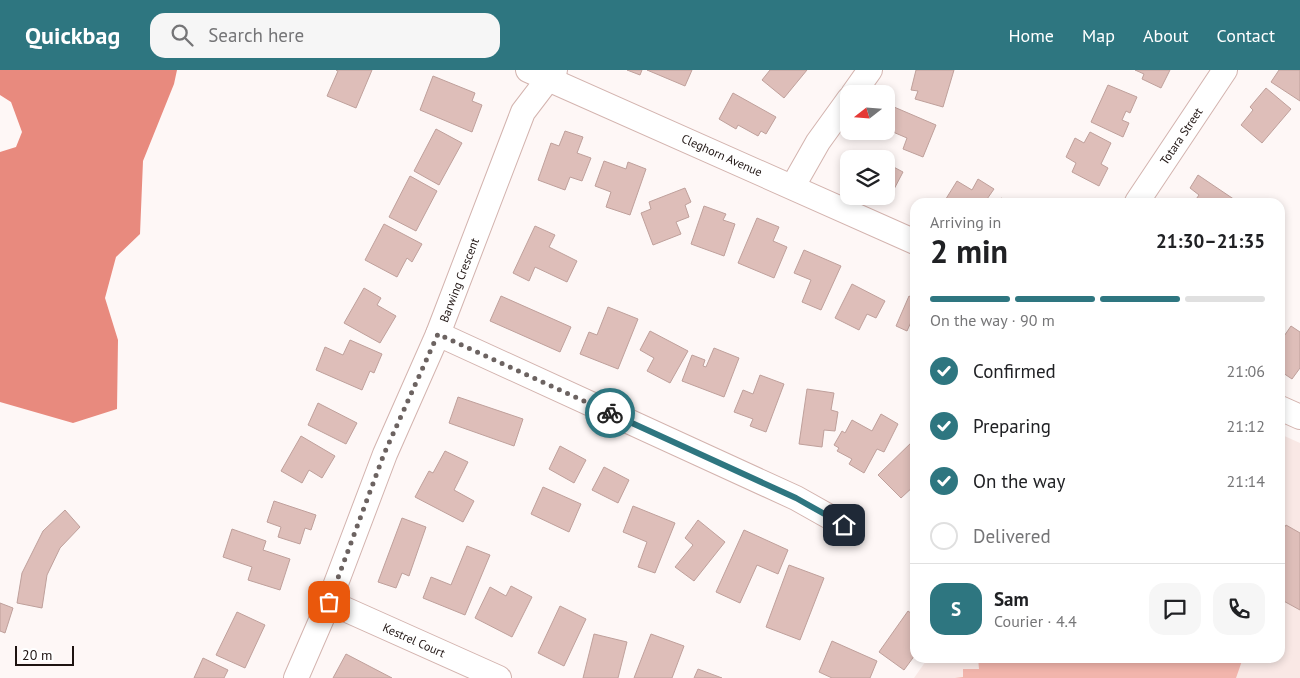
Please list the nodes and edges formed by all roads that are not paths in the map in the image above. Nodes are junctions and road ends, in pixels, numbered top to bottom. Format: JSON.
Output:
{"nodes":[{"id":1,"x":870,"y":70,"type":"edge"},
{"id":2,"x":1225,"y":70,"type":"edge"},
{"id":3,"x":544,"y":73,"type":"edge"},
{"id":4,"x":859,"y":85,"type":"edge"},
{"id":5,"x":840,"y":111,"type":"edge"},
{"id":6,"x":793,"y":186,"type":"junction"},
{"id":7,"x":1140,"y":198,"type":"edge"},
{"id":8,"x":910,"y":240,"type":"edge"},
{"id":9,"x":438,"y":334,"type":"junction"},
{"id":10,"x":1285,"y":410,"type":"edge"},
{"id":11,"x":1300,"y":417,"type":"edge"},
{"id":12,"x":844,"y":525,"type":"dead end"},
{"id":13,"x":329,"y":602,"type":"junction"},
{"id":14,"x":296,"y":678,"type":"edge"},
{"id":15,"x":499,"y":678,"type":"edge"}],
"edges":[{"from":1,"to":4,"type":"street"},
{"from":2,"to":7,"type":"street","name":"Totara Street"},
{"from":3,"to":6,"type":"street","name":"Cleghorn Avenue"},
{"from":3,"to":9,"type":"street","name":"Barwing Crescent"},
{"from":5,"to":6,"type":"street"},
{"from":6,"to":8,"type":"street","name":"Cleghorn Avenue"},
{"from":9,"to":12,"type":"street"},
{"from":9,"to":13,"type":"street","name":"Barwing Crescent"},
{"from":10,"to":11,"type":"street"},
{"from":13,"to":14,"type":"street","name":"Barwing Crescent"},
{"from":13,"to":15,"type":"street","name":"Kestrel Court"}]}
